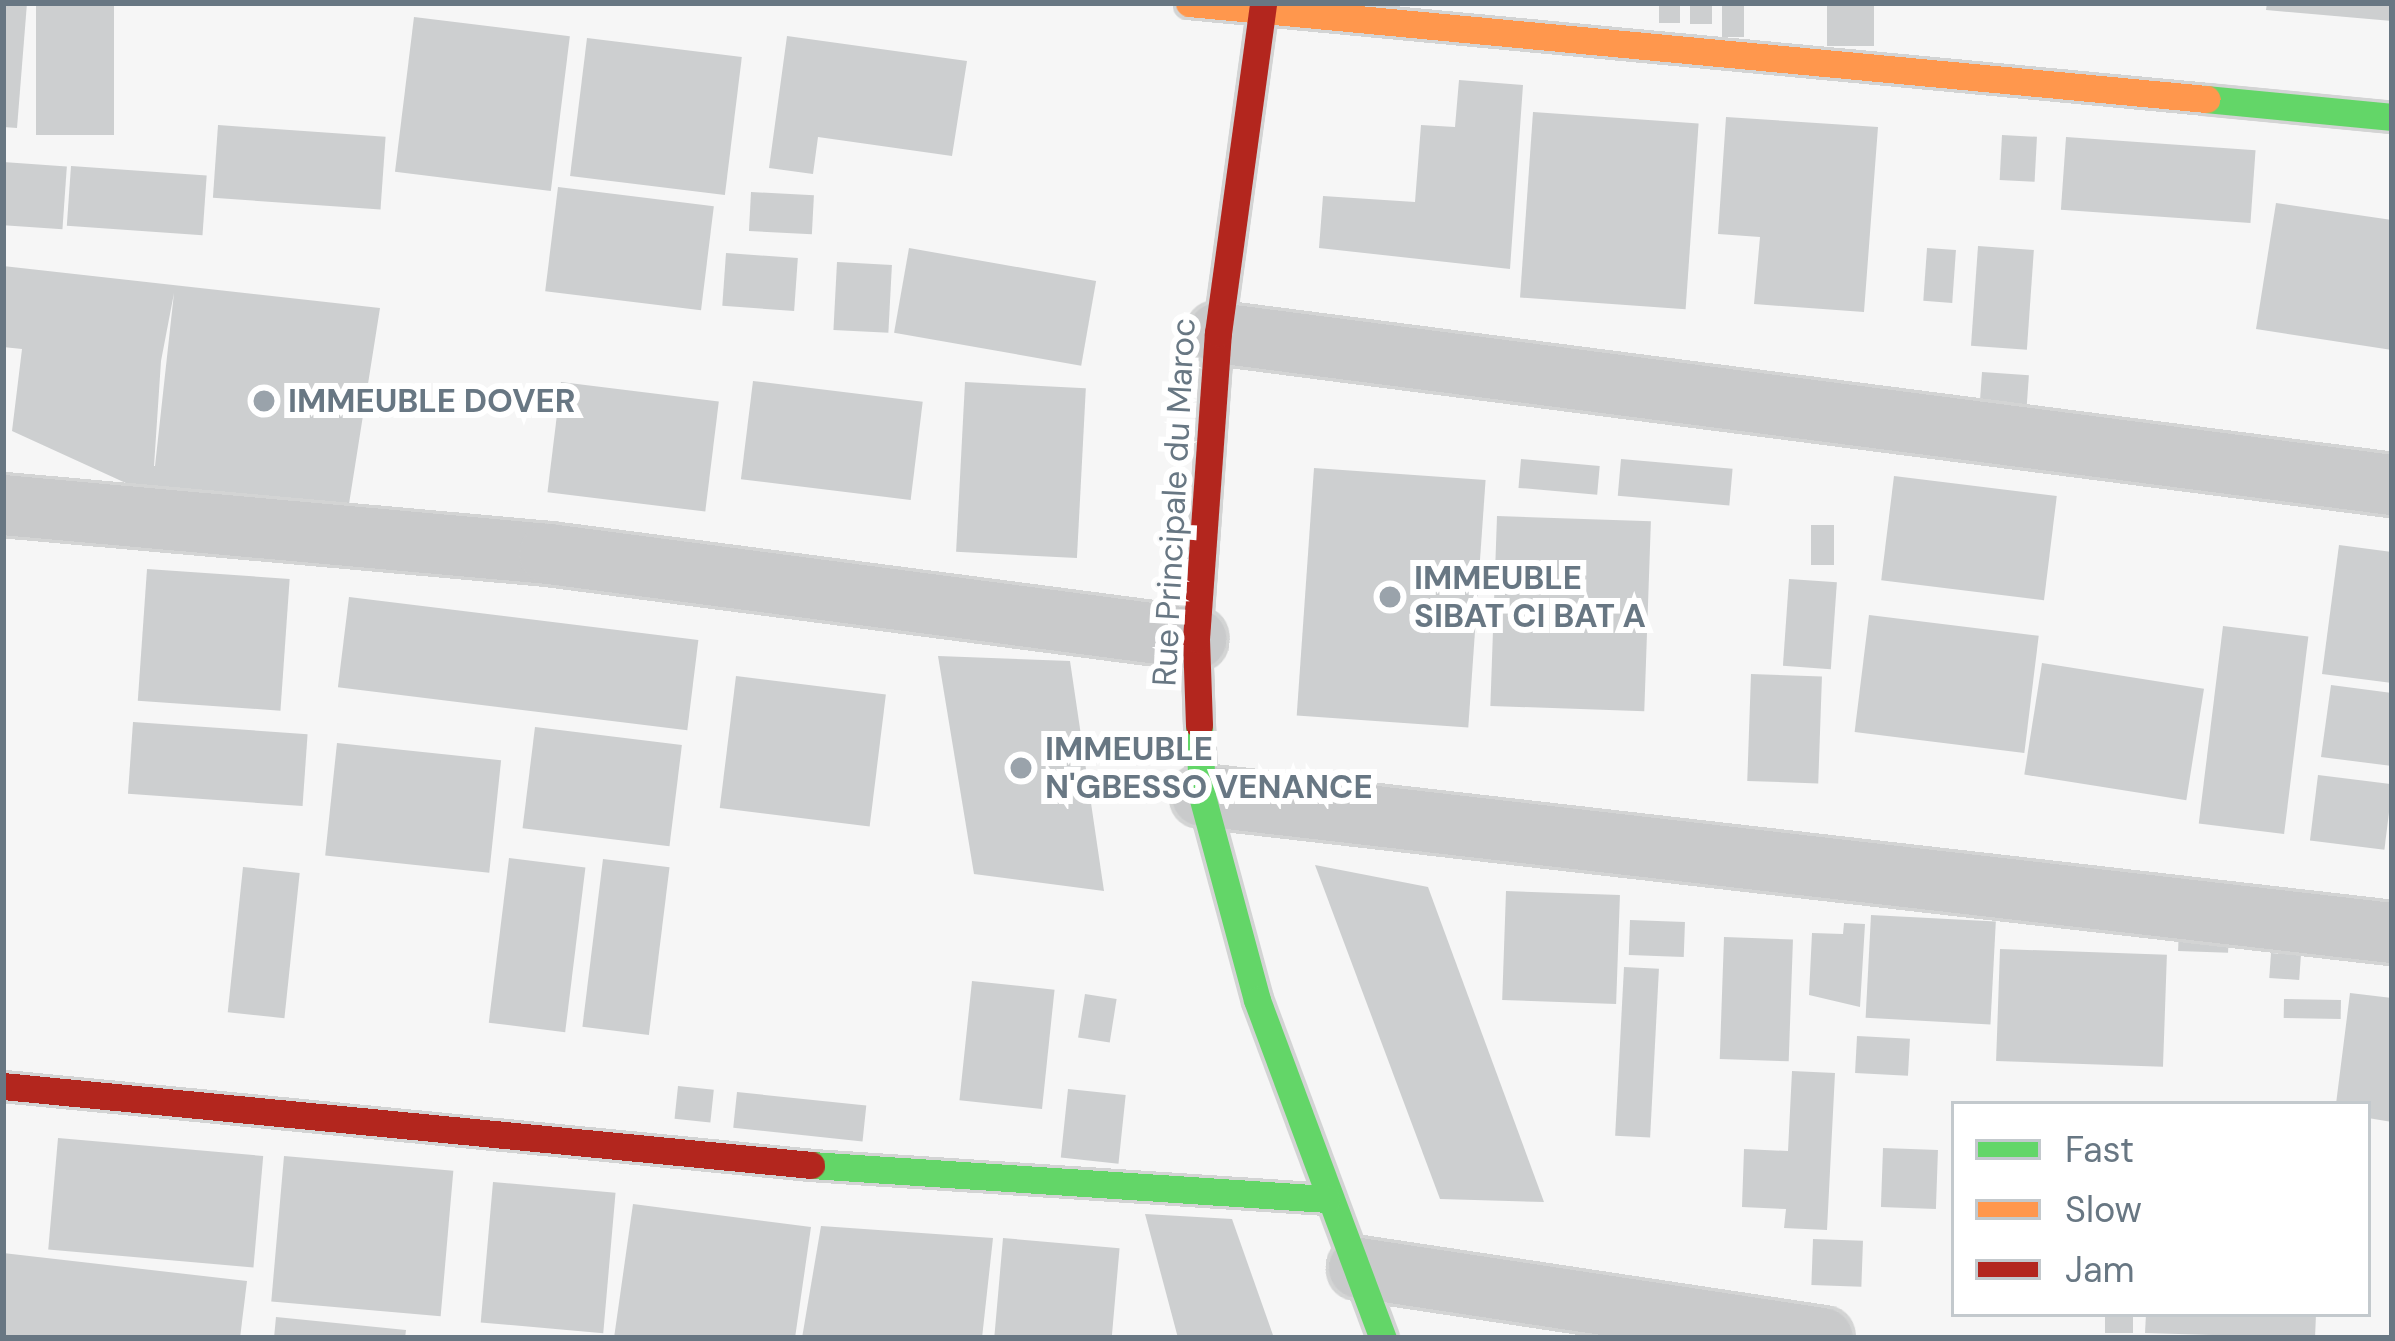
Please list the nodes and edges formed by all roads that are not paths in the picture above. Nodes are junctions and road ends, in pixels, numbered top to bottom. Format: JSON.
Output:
{"nodes":[{"id":1,"x":1189,"y":3,"type":"edge"},
{"id":2,"x":1263,"y":7,"type":"edge"},
{"id":3,"x":2392,"y":117,"type":"edge"},
{"id":4,"x":1218,"y":333,"type":"junction"},
{"id":5,"x":2392,"y":484,"type":"edge"},
{"id":6,"x":3,"y":505,"type":"edge"},
{"id":7,"x":1196,"y":639,"type":"junction"},
{"id":8,"x":1202,"y":796,"type":"junction"},
{"id":9,"x":2392,"y":933,"type":"edge"},
{"id":10,"x":3,"y":1086,"type":"edge"},
{"id":11,"x":1327,"y":1199,"type":"junction"},
{"id":12,"x":1359,"y":1268,"type":"junction"},
{"id":13,"x":1383,"y":1338,"type":"edge"},
{"id":14,"x":1823,"y":1338,"type":"edge"}],
"edges":[{"from":1,"to":2,"type":"street"},
{"from":2,"to":3,"type":"street"},
{"from":2,"to":4,"type":"street","name":"Rue Principale du Maroc"},
{"from":4,"to":5,"type":"street"},
{"from":4,"to":7,"type":"street","name":"Rue Principale du Maroc"},
{"from":6,"to":7,"type":"street"},
{"from":7,"to":8,"type":"street","name":"Rue Principale du Maroc"},
{"from":8,"to":9,"type":"street"},
{"from":8,"to":11,"type":"street","name":"Rue Principale du Maroc"},
{"from":10,"to":11,"type":"street"},
{"from":11,"to":12,"type":"street","name":"Rue Principale du Maroc"},
{"from":12,"to":13,"type":"street","name":"Rue Principale du Maroc"},
{"from":12,"to":14,"type":"street"}]}
